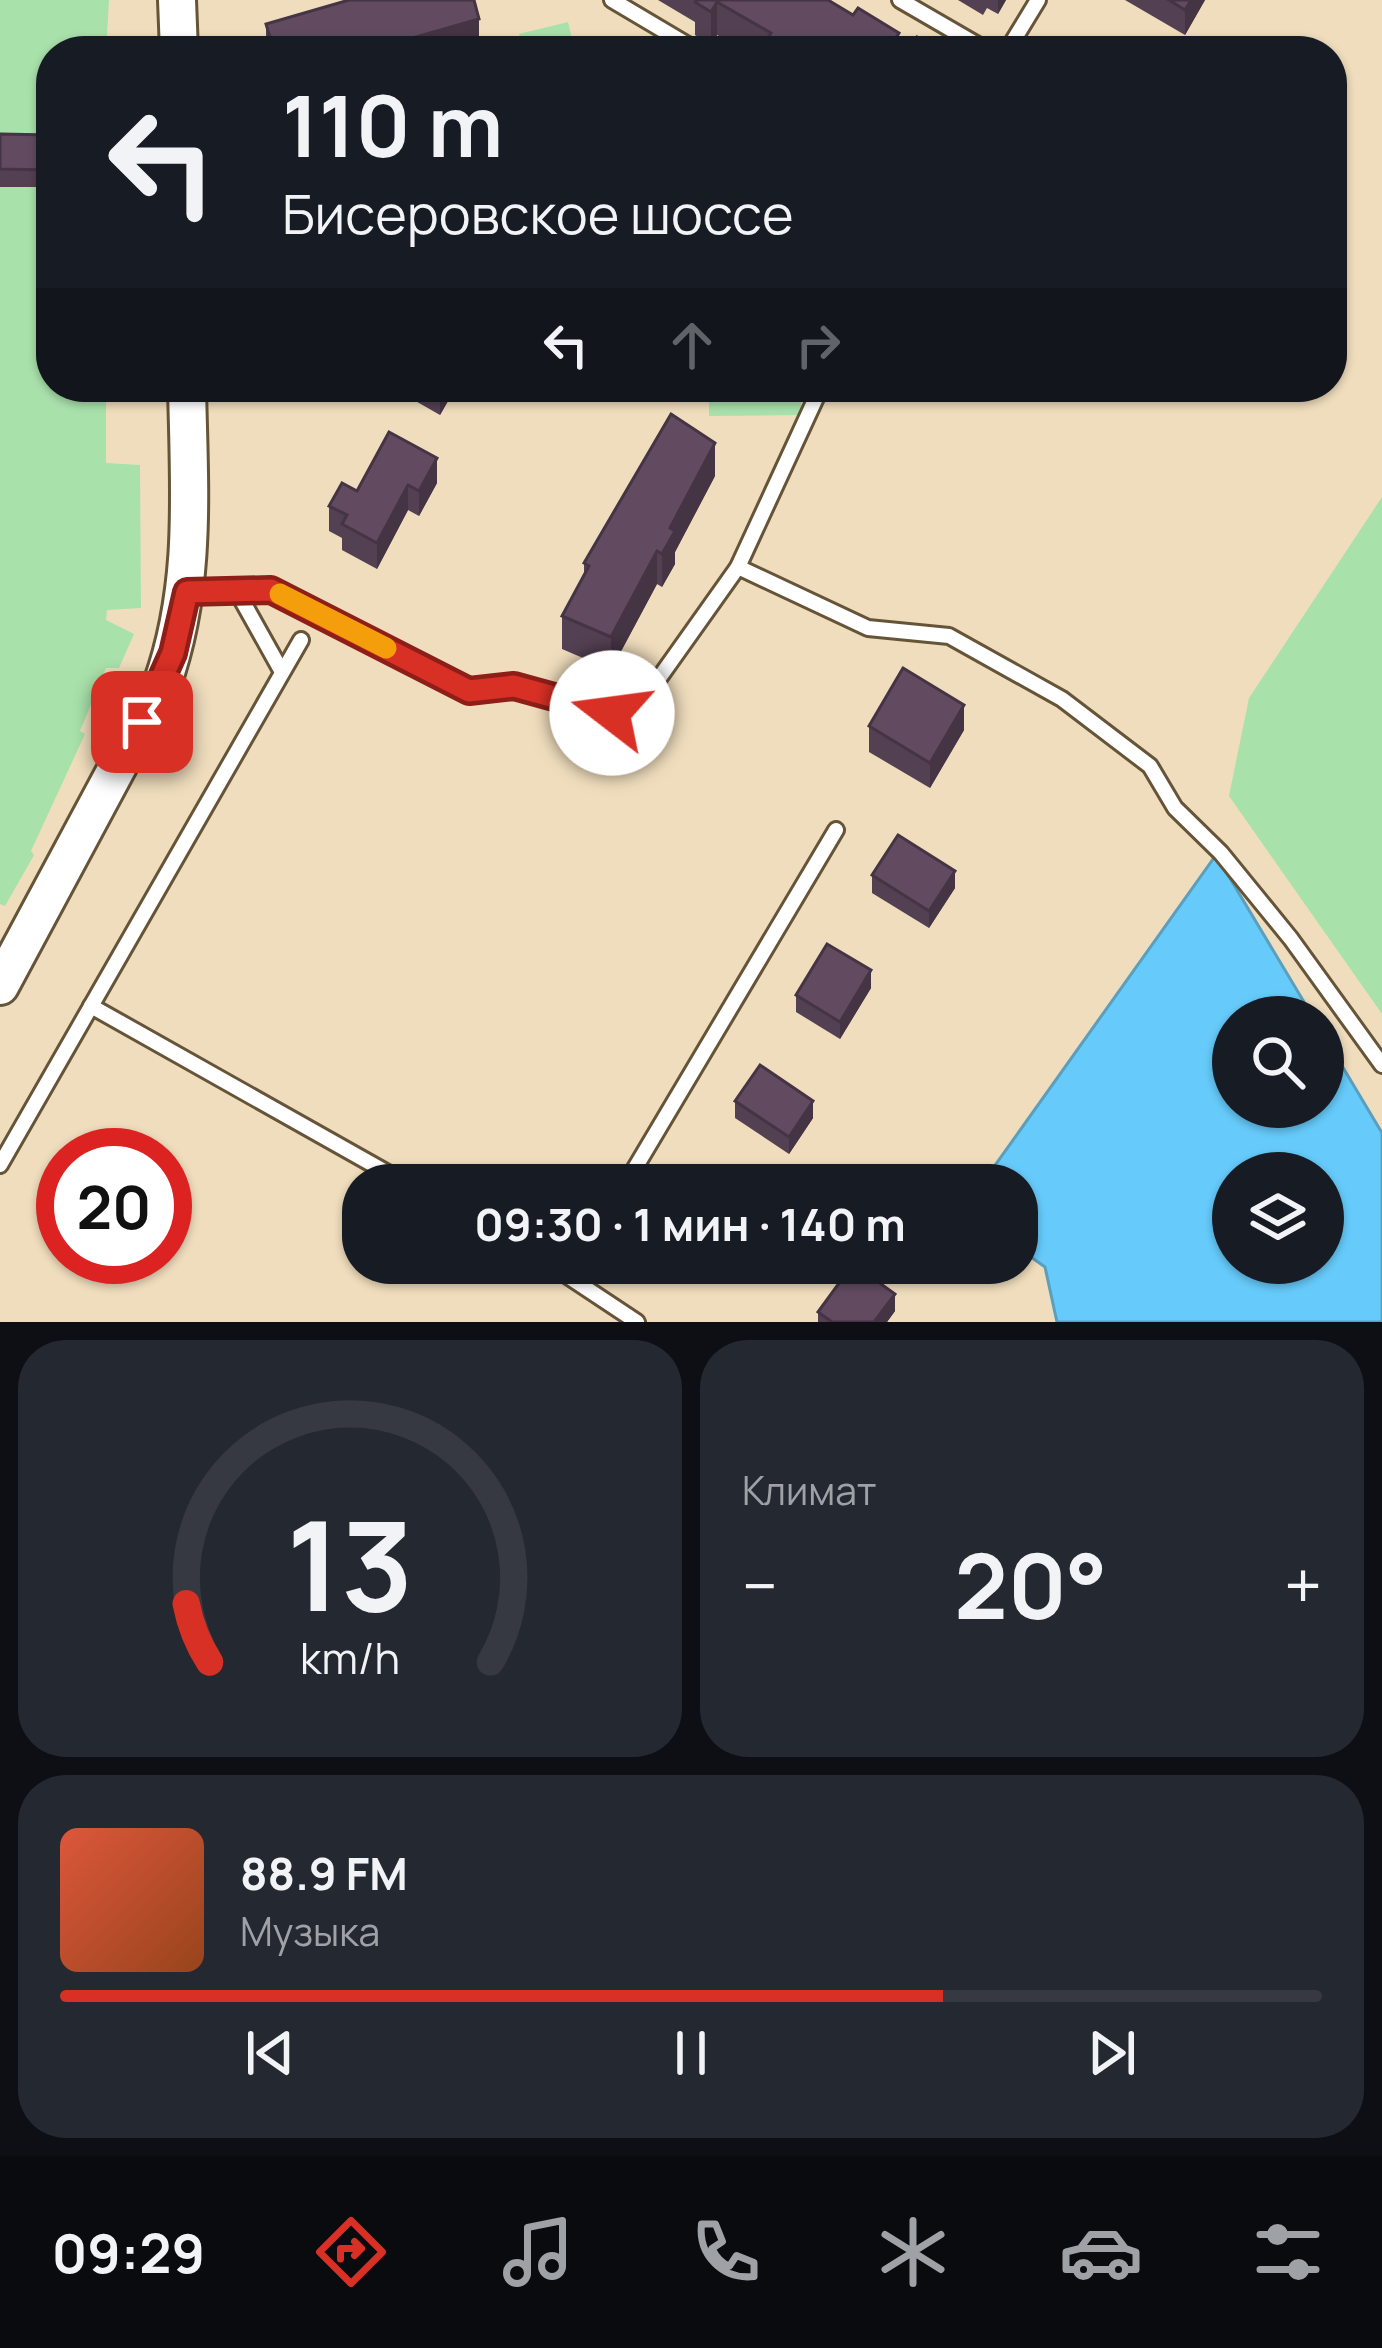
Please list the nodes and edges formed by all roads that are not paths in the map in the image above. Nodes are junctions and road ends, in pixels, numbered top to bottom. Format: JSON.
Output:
{"nodes":[{"id":1,"x":177,"y":0,"type":"edge"},
{"id":2,"x":612,"y":0,"type":"edge"},
{"id":3,"x":900,"y":0,"type":"edge"},
{"id":4,"x":1038,"y":0,"type":"edge"},
{"id":5,"x":178,"y":36,"type":"edge"},
{"id":6,"x":673,"y":36,"type":"edge"},
{"id":7,"x":962,"y":36,"type":"edge"},
{"id":8,"x":1016,"y":36,"type":"edge"},
{"id":9,"x":187,"y":402,"type":"edge"},
{"id":10,"x":814,"y":402,"type":"edge"},
{"id":11,"x":738,"y":567,"type":"junction"},
{"id":12,"x":187,"y":592,"type":"junction"},
{"id":13,"x":239,"y":595,"type":"junction"},
{"id":14,"x":301,"y":640,"type":"dead end"},
{"id":15,"x":282,"y":671,"type":"junction"},
{"id":16,"x":836,"y":830,"type":"dead end"},
{"id":17,"x":0,"y":986,"type":"edge"},
{"id":18,"x":91,"y":1006,"type":"junction"},
{"id":19,"x":1382,"y":1065,"type":"edge"},
{"id":20,"x":372,"y":1164,"type":"edge"},
{"id":21,"x":637,"y":1164,"type":"edge"},
{"id":22,"x":0,"y":1165,"type":"edge"},
{"id":23,"x":577,"y":1284,"type":"edge"},
{"id":24,"x":637,"y":1322,"type":"edge"}],
"edges":[{"from":1,"to":5,"type":"main road"},
{"from":2,"to":6,"type":"lane"},
{"from":3,"to":7,"type":"lane"},
{"from":4,"to":8,"type":"lane"},
{"from":9,"to":12,"type":"main road"},
{"from":10,"to":11,"type":"lane"},
{"from":11,"to":13,"type":"lane"},
{"from":11,"to":19,"type":"lane"},
{"from":12,"to":13,"type":"lane"},
{"from":12,"to":17,"type":"main road"},
{"from":13,"to":15,"type":"lane"},
{"from":14,"to":15,"type":"lane"},
{"from":15,"to":18,"type":"lane"},
{"from":16,"to":21,"type":"lane"},
{"from":18,"to":20,"type":"lane"},
{"from":18,"to":22,"type":"lane"},
{"from":23,"to":24,"type":"lane"}]}
